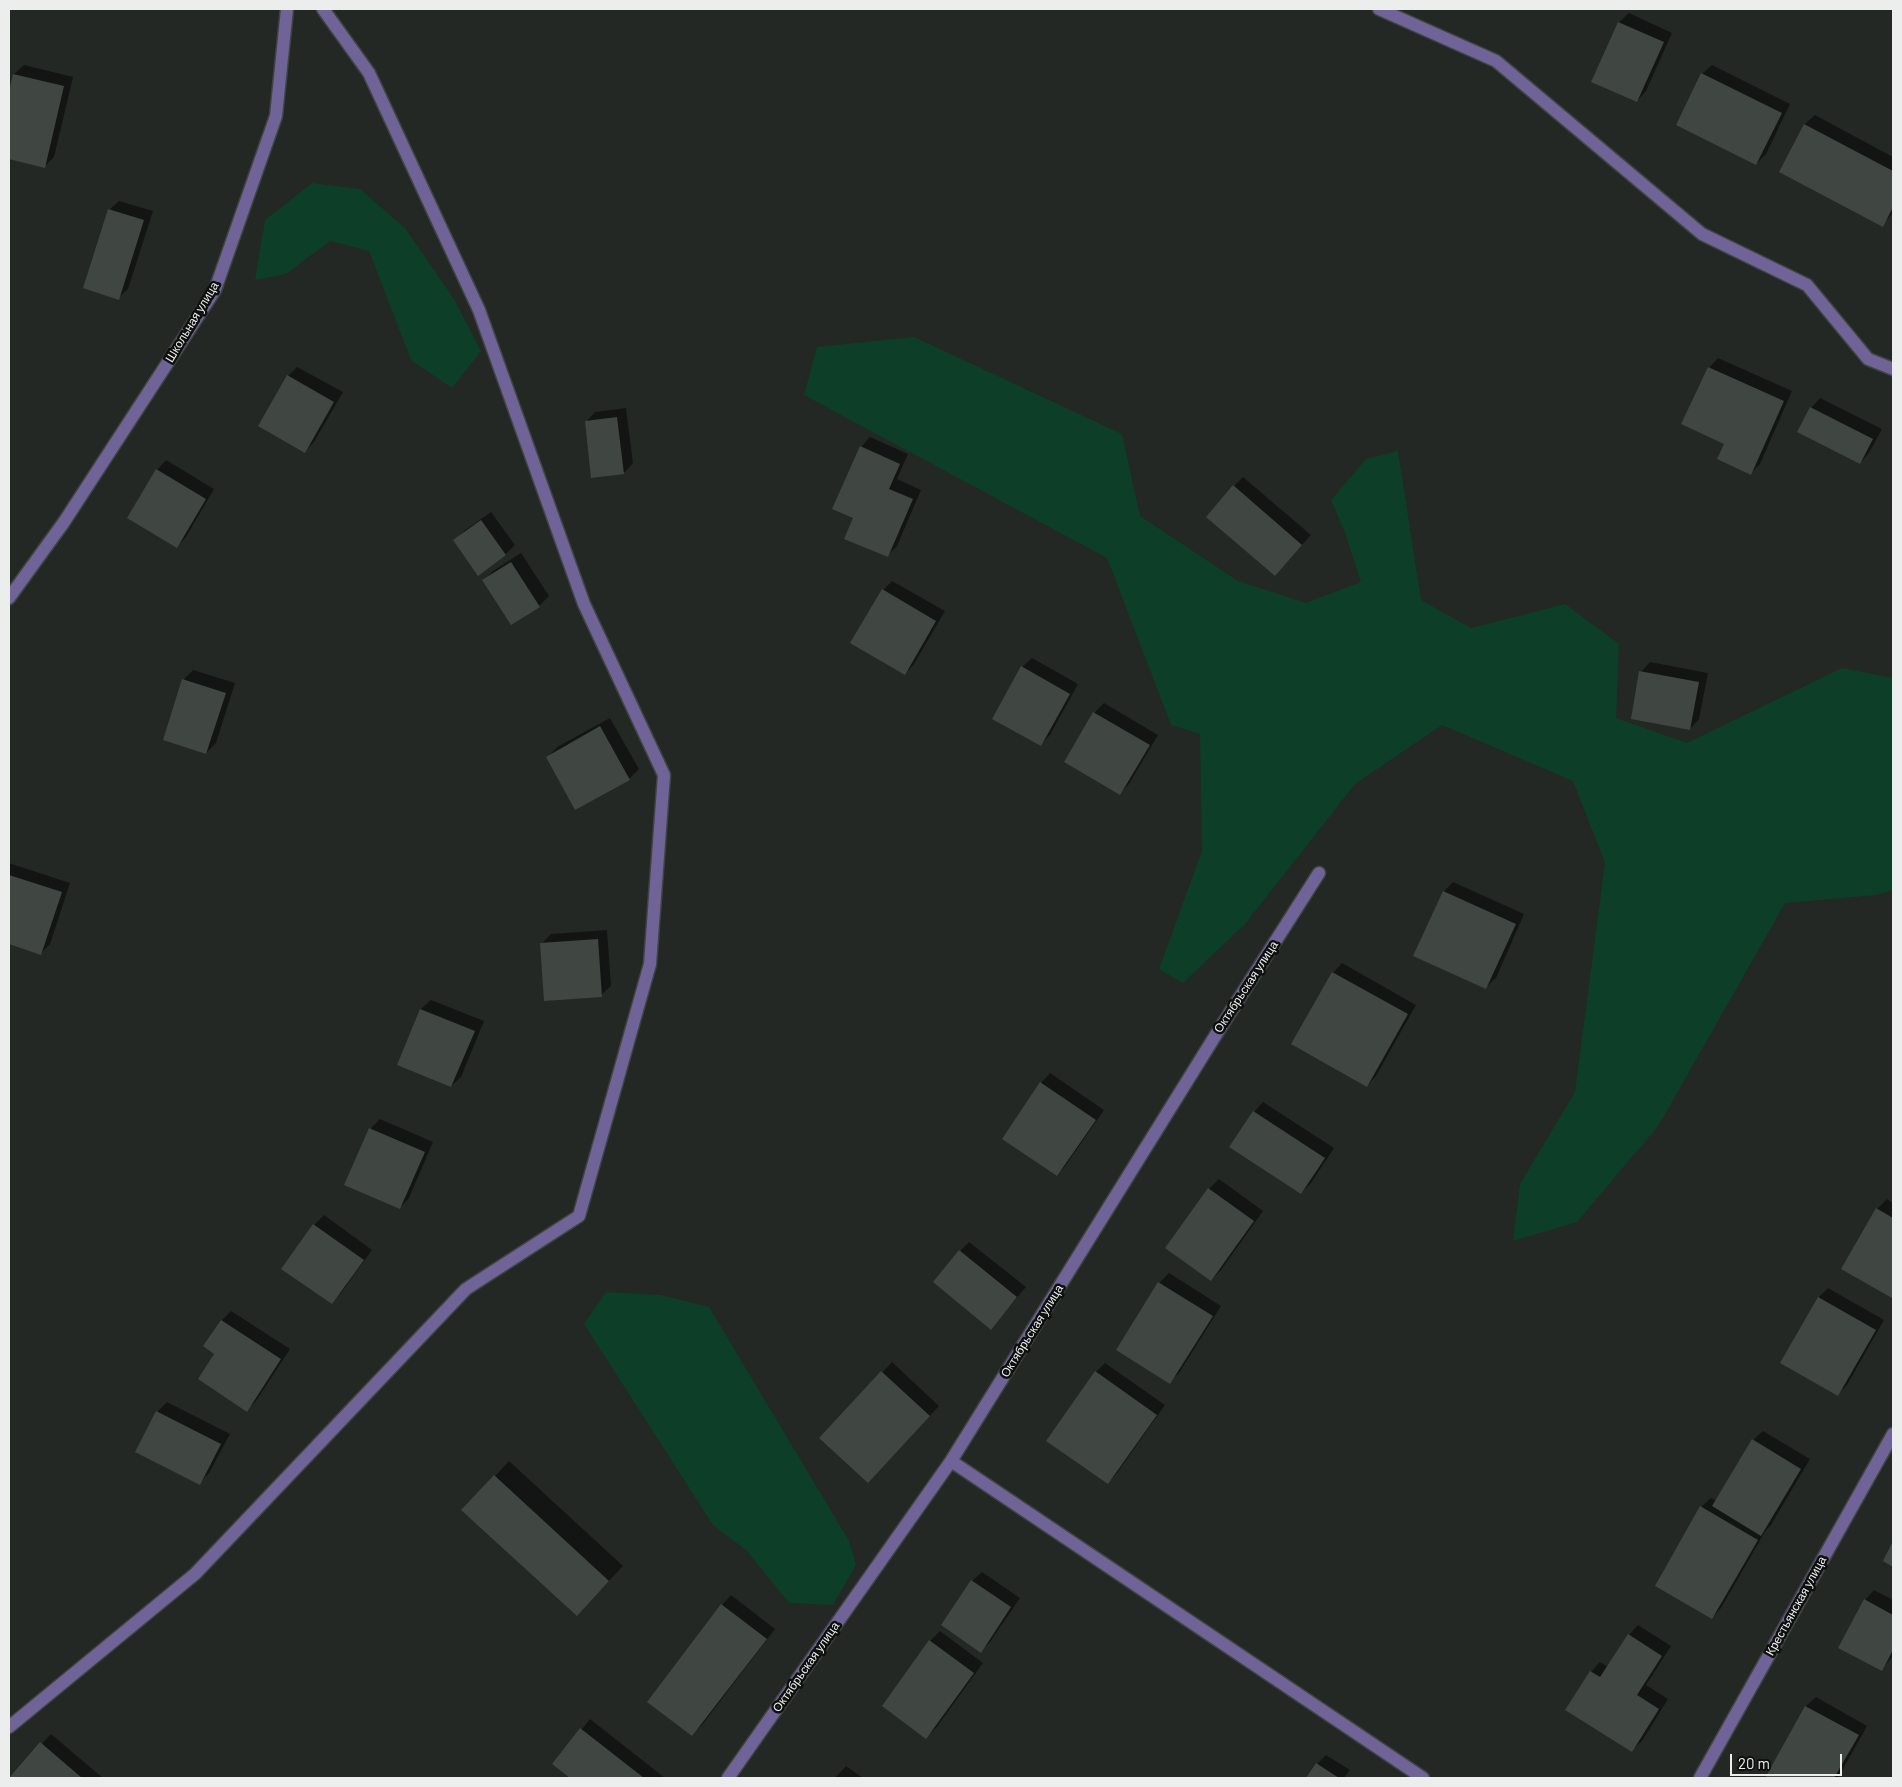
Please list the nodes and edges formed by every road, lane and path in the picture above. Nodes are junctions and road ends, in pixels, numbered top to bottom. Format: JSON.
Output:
{"nodes":[{"id":1,"x":287,"y":9,"type":"edge"},
{"id":2,"x":323,"y":9,"type":"edge"},
{"id":3,"x":1379,"y":9,"type":"edge"},
{"id":4,"x":1893,"y":369,"type":"edge"},
{"id":5,"x":9,"y":598,"type":"edge"},
{"id":6,"x":1319,"y":873,"type":"dead end"},
{"id":7,"x":1893,"y":1434,"type":"edge"},
{"id":8,"x":952,"y":1461,"type":"junction"},
{"id":9,"x":9,"y":1727,"type":"edge"},
{"id":10,"x":728,"y":1778,"type":"edge"},
{"id":11,"x":1423,"y":1778,"type":"edge"},
{"id":12,"x":1700,"y":1778,"type":"edge"}],
"edges":[{"from":1,"to":5,"type":"street","name":"Школьная улица"},
{"from":2,"to":9,"type":"street"},
{"from":3,"to":4,"type":"street"},
{"from":6,"to":8,"type":"street","name":"Октябрьская улица"},
{"from":7,"to":12,"type":"street","name":"Крестьянская улица"},
{"from":8,"to":10,"type":"street","name":"Октябрьская улица"},
{"from":8,"to":11,"type":"street"}]}
